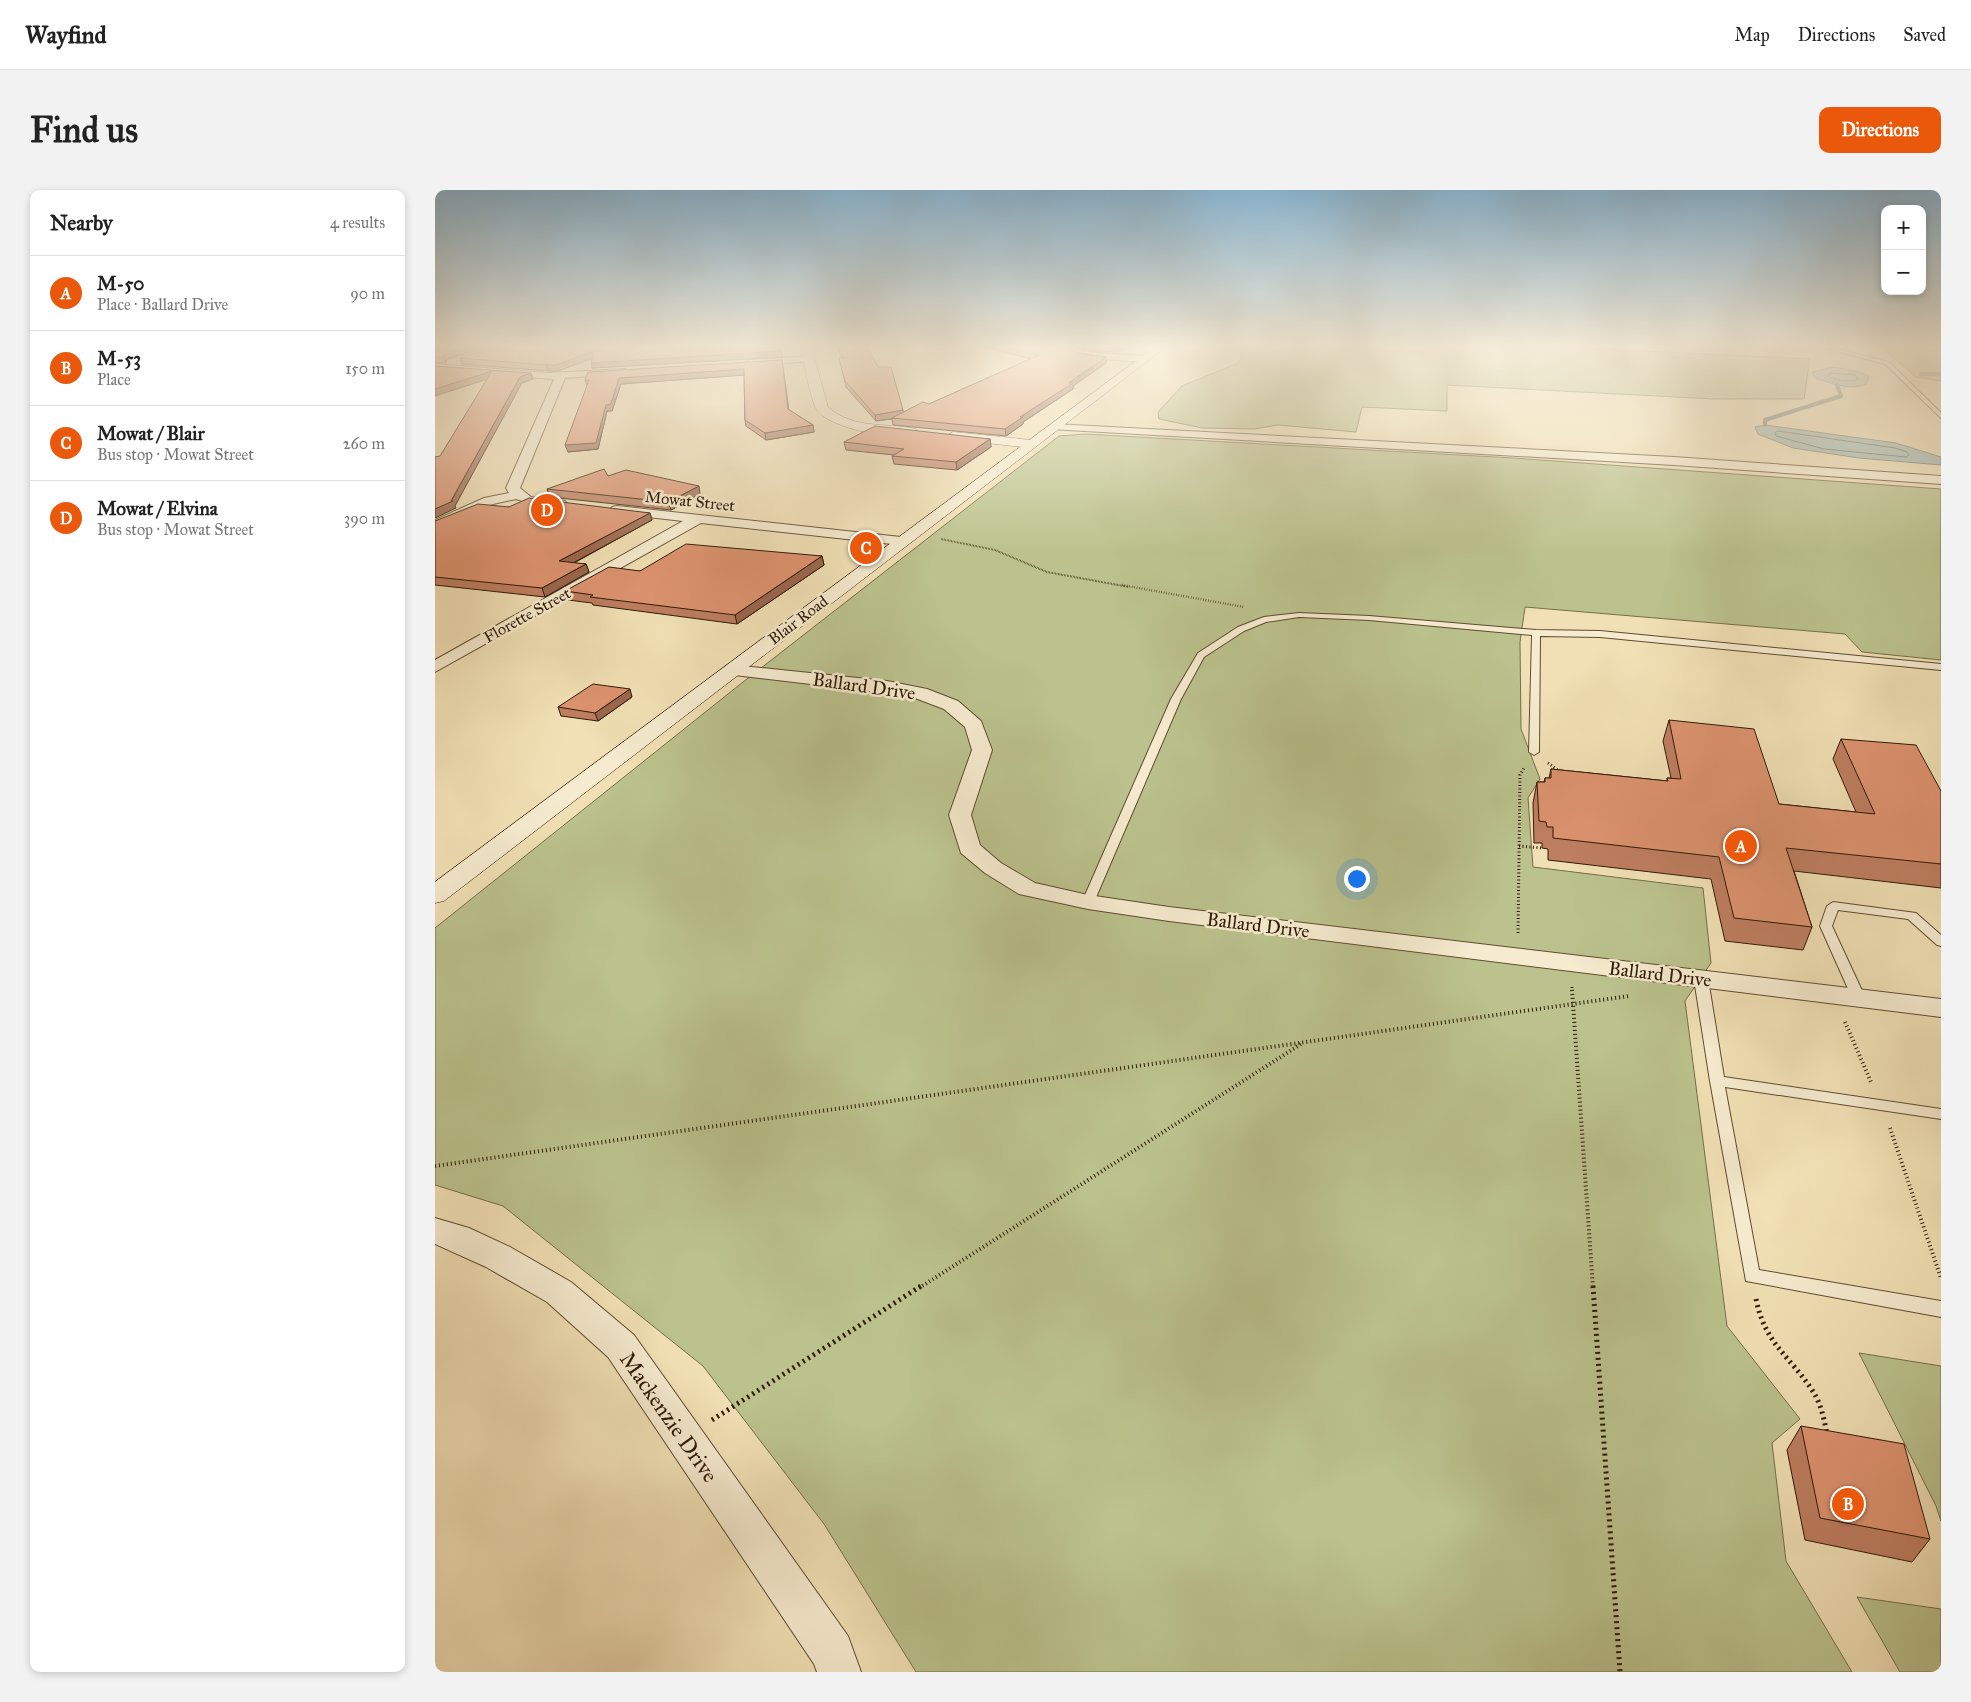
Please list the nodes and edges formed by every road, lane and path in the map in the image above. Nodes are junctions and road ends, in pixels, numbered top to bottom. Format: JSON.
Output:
{"nodes":[{"id":1,"x":544,"y":415,"type":"edge"},
{"id":2,"x":828,"y":415,"type":"edge"},
{"id":3,"x":1070,"y":415,"type":"edge"},
{"id":4,"x":1054,"y":427,"type":"junction"},
{"id":5,"x":1031,"y":444,"type":"junction"},
{"id":6,"x":1941,"y":480,"type":"edge"},
{"id":7,"x":517,"y":495,"type":"junction"},
{"id":8,"x":578,"y":506,"type":"edge"},
{"id":9,"x":605,"y":509,"type":"edge"},
{"id":10,"x":698,"y":519,"type":"junction"},
{"id":11,"x":435,"y":525,"type":"edge"},
{"id":12,"x":907,"y":537,"type":"junction"},
{"id":13,"x":1247,"y":608,"type":"dead end"},
{"id":14,"x":1536,"y":633,"type":"junction"},
{"id":15,"x":435,"y":667,"type":"edge"},
{"id":16,"x":1941,"y":667,"type":"edge"},
{"id":17,"x":732,"y":670,"type":"junction"},
{"id":18,"x":1534,"y":752,"type":"junction"},
{"id":19,"x":1565,"y":775,"type":"edge"},
{"id":20,"x":1519,"y":846,"type":"junction"},
{"id":21,"x":1542,"y":848,"type":"edge"},
{"id":22,"x":435,"y":895,"type":"edge"},
{"id":23,"x":1088,"y":902,"type":"junction"},
{"id":24,"x":1941,"y":942,"type":"edge"},
{"id":25,"x":1518,"y":956,"type":"junction"},
{"id":26,"x":1570,"y":962,"type":"junction"},
{"id":27,"x":1657,"y":973,"type":"junction"},
{"id":28,"x":1701,"y":979,"type":"junction"},
{"id":29,"x":1834,"y":995,"type":"junction"},
{"id":30,"x":1858,"y":997,"type":"junction"},
{"id":31,"x":1574,"y":1006,"type":"junction"},
{"id":32,"x":1941,"y":1008,"type":"edge"},
{"id":33,"x":1302,"y":1043,"type":"junction"},
{"id":34,"x":1717,"y":1081,"type":"junction"},
{"id":35,"x":1882,"y":1106,"type":"junction"},
{"id":36,"x":1941,"y":1114,"type":"edge"},
{"id":37,"x":435,"y":1166,"type":"edge"},
{"id":38,"x":435,"y":1231,"type":"edge"},
{"id":39,"x":1752,"y":1276,"type":"junction"},
{"id":40,"x":1941,"y":1278,"type":"edge"},
{"id":41,"x":1941,"y":1308,"type":"edge"},
{"id":42,"x":684,"y":1438,"type":"junction"},
{"id":43,"x":1830,"y":1445,"type":"edge"},
{"id":44,"x":839,"y":1672,"type":"edge"},
{"id":45,"x":1620,"y":1672,"type":"edge"}],
"edges":[{"from":1,"to":7,"type":"street"},
{"from":2,"to":5,"type":"main road"},
{"from":3,"to":4,"type":"main road","name":"Blair Road"},
{"from":4,"to":5,"type":"main road","name":"Blair Road"},
{"from":4,"to":6,"type":"street"},
{"from":5,"to":12,"type":"main road","name":"Blair Road"},
{"from":7,"to":8,"type":"street"},
{"from":7,"to":11,"type":"street"},
{"from":9,"to":10,"type":"street","name":"Mowat Street"},
{"from":10,"to":12,"type":"street","name":"Mowat Street"},
{"from":10,"to":15,"type":"street","name":"Florette Street"},
{"from":12,"to":13,"type":"path"},
{"from":12,"to":17,"type":"main road","name":"Blair Road"},
{"from":14,"to":16,"type":"lane"},
{"from":14,"to":18,"type":"lane"},
{"from":14,"to":23,"type":"lane"},
{"from":17,"to":22,"type":"main road","name":"Blair Road"},
{"from":17,"to":23,"type":"street","name":"Ballard Drive"},
{"from":18,"to":19,"type":"path"},
{"from":18,"to":20,"type":"path"},
{"from":20,"to":21,"type":"path"},
{"from":20,"to":25,"type":"path"},
{"from":23,"to":25,"type":"street","name":"Ballard Drive"},
{"from":24,"to":30,"type":"lane"},
{"from":25,"to":26,"type":"street","name":"Ballard Drive"},
{"from":26,"to":27,"type":"street","name":"Ballard Drive"},
{"from":26,"to":31,"type":"path"},
{"from":27,"to":28,"type":"street","name":"Ballard Drive"},
{"from":27,"to":31,"type":"path"},
{"from":28,"to":29,"type":"street","name":"Ballard Drive"},
{"from":28,"to":34,"type":"lane"},
{"from":29,"to":30,"type":"street","name":"Ballard Drive"},
{"from":29,"to":35,"type":"path"},
{"from":30,"to":32,"type":"street","name":"Ballard Drive"},
{"from":31,"to":33,"type":"path"},
{"from":31,"to":45,"type":"path"},
{"from":33,"to":37,"type":"path"},
{"from":33,"to":42,"type":"path"},
{"from":34,"to":35,"type":"lane"},
{"from":34,"to":39,"type":"lane"},
{"from":35,"to":36,"type":"lane"},
{"from":35,"to":40,"type":"path"},
{"from":38,"to":42,"type":"street","name":"Mackenzie Drive"},
{"from":39,"to":41,"type":"lane"},
{"from":39,"to":43,"type":"path"},
{"from":42,"to":44,"type":"street","name":"Mackenzie Drive"}]}
